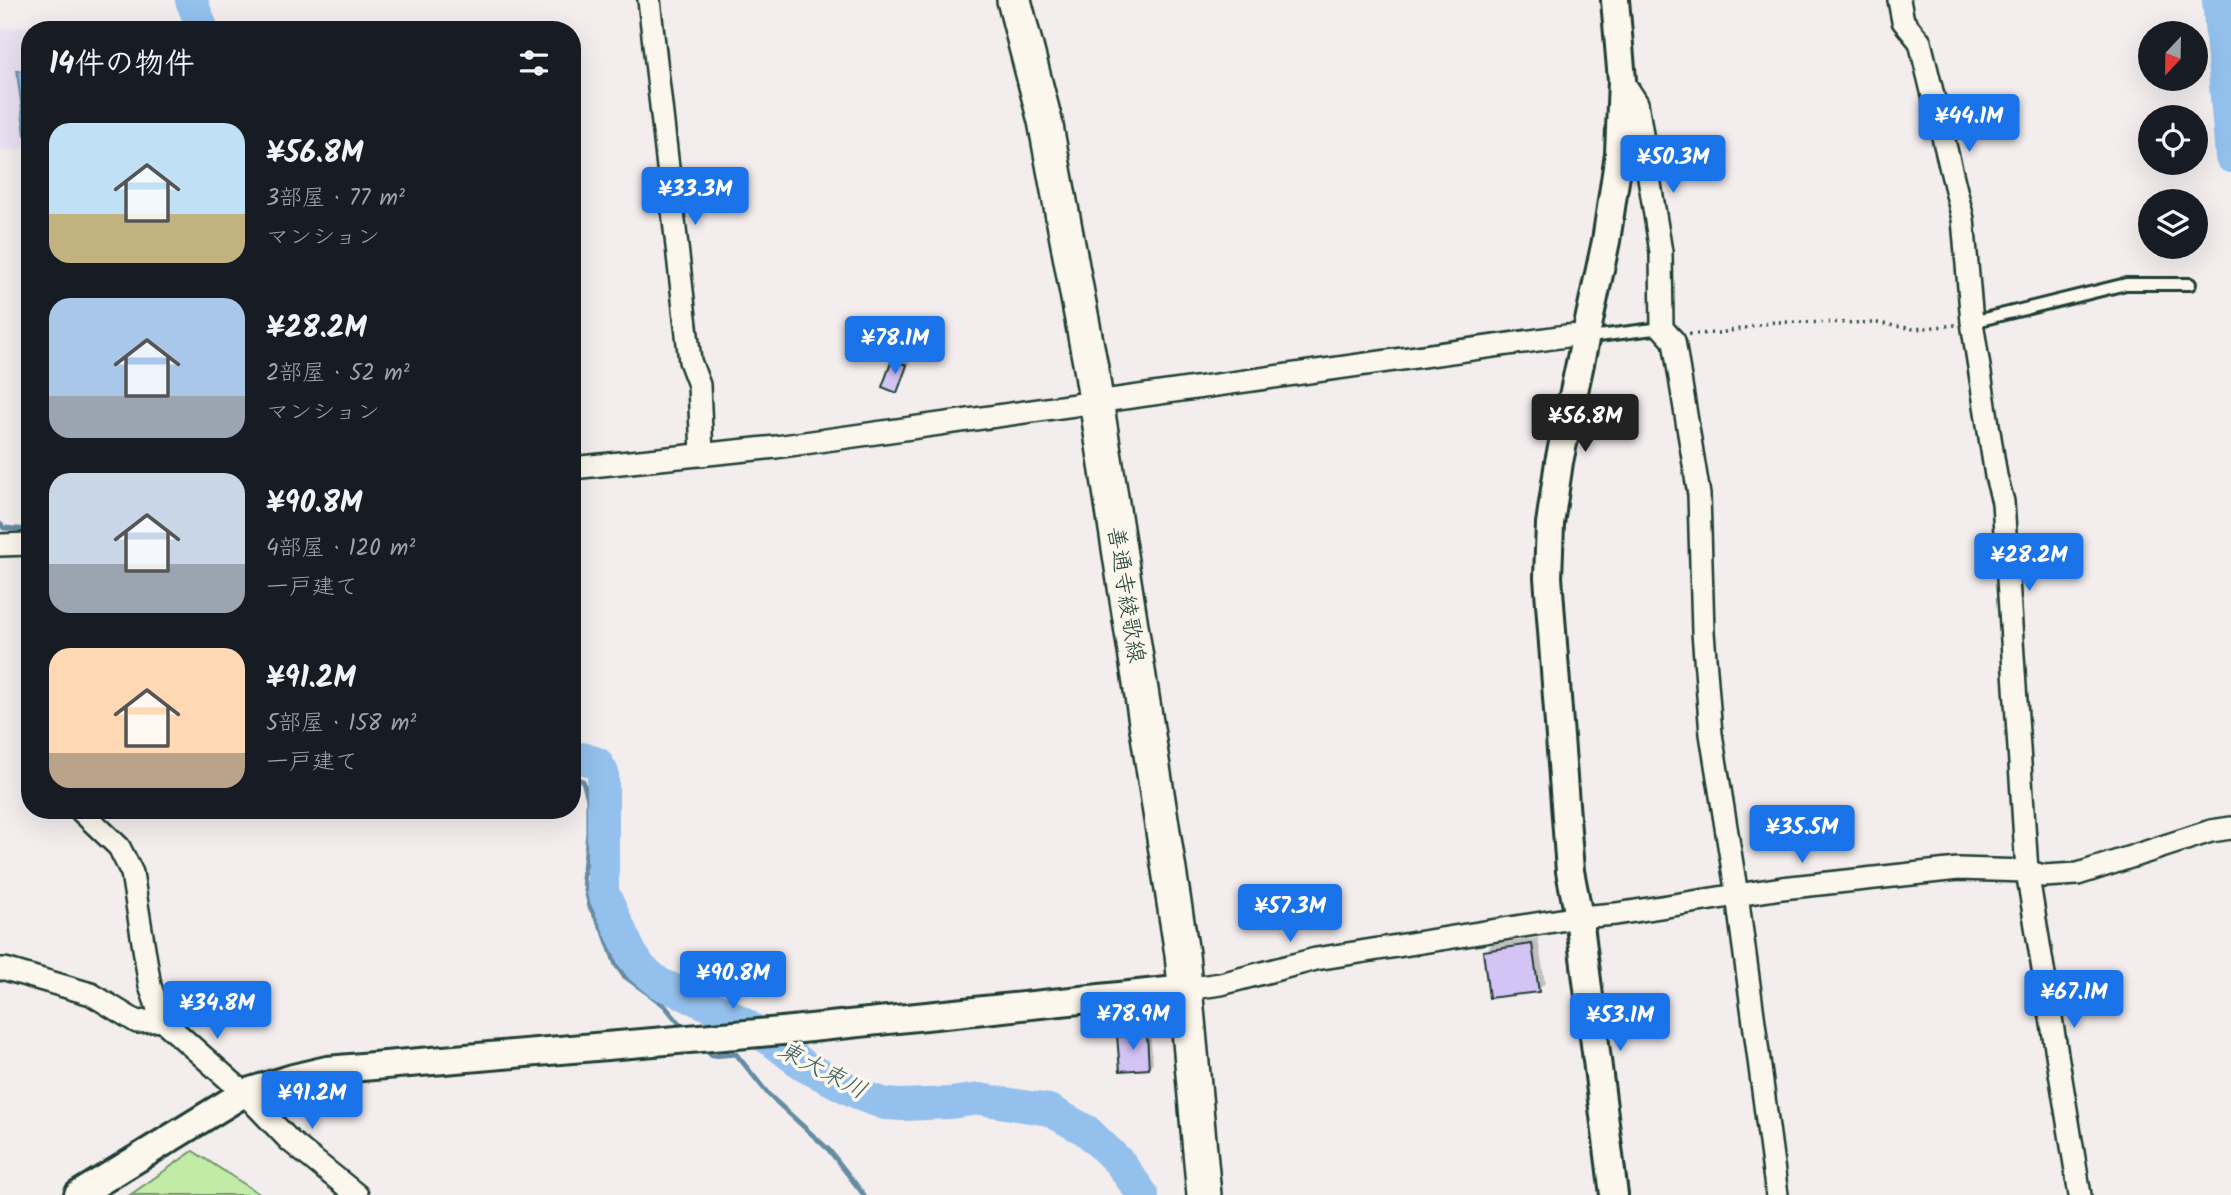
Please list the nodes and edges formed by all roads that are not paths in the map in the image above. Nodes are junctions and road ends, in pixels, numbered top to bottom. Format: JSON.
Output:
{"nodes":[{"id":1,"x":649,"y":0,"type":"edge"},
{"id":2,"x":1014,"y":0,"type":"edge"},
{"id":3,"x":1615,"y":0,"type":"edge"},
{"id":4,"x":1899,"y":0,"type":"edge"},
{"id":5,"x":1622,"y":80,"type":"junction"},
{"id":6,"x":2190,"y":285,"type":"dead end"},
{"id":7,"x":1972,"y":322,"type":"junction"},
{"id":8,"x":1666,"y":332,"type":"junction"},
{"id":9,"x":1586,"y":335,"type":"junction"},
{"id":10,"x":1095,"y":403,"type":"junction"},
{"id":11,"x":702,"y":455,"type":"junction"},
{"id":12,"x":581,"y":467,"type":"edge"},
{"id":13,"x":21,"y":544,"type":"edge"},
{"id":14,"x":0,"y":545,"type":"edge"},
{"id":15,"x":90,"y":819,"type":"edge"},
{"id":16,"x":2231,"y":828,"type":"edge"},
{"id":17,"x":2027,"y":872,"type":"junction"},
{"id":18,"x":1737,"y":895,"type":"junction"},
{"id":19,"x":1579,"y":917,"type":"junction"},
{"id":20,"x":0,"y":970,"type":"edge"},
{"id":21,"x":1186,"y":989,"type":"junction"},
{"id":22,"x":162,"y":1020,"type":"junction"},
{"id":23,"x":244,"y":1093,"type":"junction"},
{"id":24,"x":1204,"y":1194,"type":"edge"},
{"id":25,"x":78,"y":1195,"type":"edge"},
{"id":26,"x":357,"y":1195,"type":"edge"},
{"id":27,"x":1614,"y":1195,"type":"edge"},
{"id":28,"x":1777,"y":1195,"type":"edge"},
{"id":29,"x":2080,"y":1195,"type":"edge"}],
"edges":[{"from":1,"to":11,"type":"street"},
{"from":2,"to":10,"type":"main road","name":"善通寺綾歌線"},
{"from":3,"to":5,"type":"street"},
{"from":4,"to":7,"type":"street"},
{"from":5,"to":8,"type":"street"},
{"from":5,"to":9,"type":"street"},
{"from":6,"to":7,"type":"lane"},
{"from":7,"to":17,"type":"street"},
{"from":8,"to":9,"type":"lane"},
{"from":8,"to":18,"type":"street"},
{"from":9,"to":10,"type":"street"},
{"from":9,"to":19,"type":"street"},
{"from":10,"to":11,"type":"street"},
{"from":10,"to":21,"type":"main road","name":"善通寺綾歌線"},
{"from":11,"to":12,"type":"street"},
{"from":13,"to":14,"type":"street"},
{"from":15,"to":22,"type":"street"},
{"from":16,"to":17,"type":"street"},
{"from":17,"to":18,"type":"street"},
{"from":17,"to":29,"type":"street"},
{"from":18,"to":19,"type":"street"},
{"from":18,"to":28,"type":"street"},
{"from":19,"to":21,"type":"street"},
{"from":19,"to":27,"type":"street"},
{"from":20,"to":22,"type":"street"},
{"from":21,"to":23,"type":"street"},
{"from":21,"to":24,"type":"main road","name":"善通寺綾歌線"},
{"from":22,"to":23,"type":"street"},
{"from":23,"to":25,"type":"street"},
{"from":23,"to":26,"type":"street"}]}
